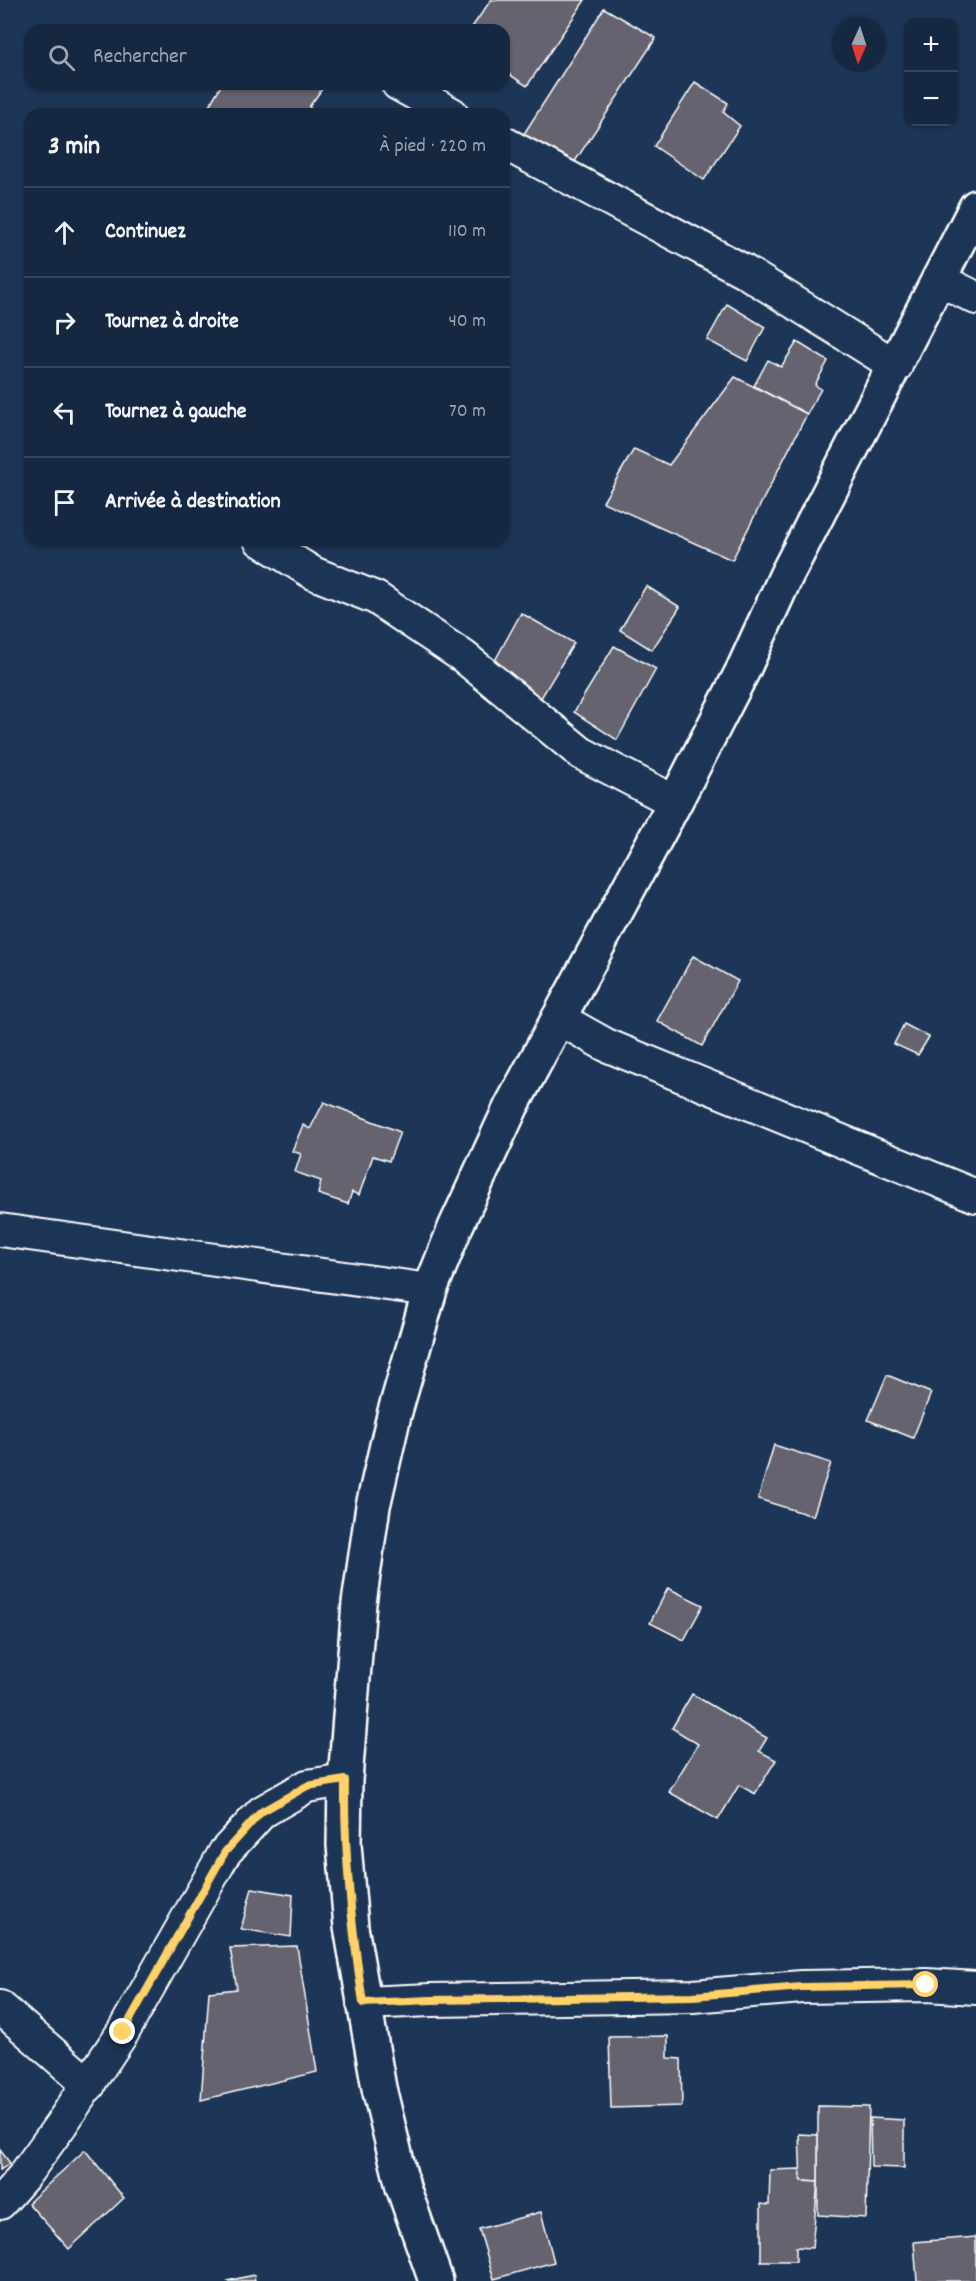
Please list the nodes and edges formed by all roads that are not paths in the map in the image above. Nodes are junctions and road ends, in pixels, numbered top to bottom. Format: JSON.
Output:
{"nodes":[{"id":1,"x":409,"y":90,"type":"edge"},
{"id":2,"x":441,"y":108,"type":"edge"},
{"id":3,"x":510,"y":146,"type":"edge"},
{"id":4,"x":976,"y":207,"type":"edge"},
{"id":5,"x":938,"y":279,"type":"junction"},
{"id":6,"x":976,"y":298,"type":"edge"},
{"id":7,"x":896,"y":366,"type":"junction"},
{"id":8,"x":270,"y":546,"type":"edge"},
{"id":9,"x":675,"y":802,"type":"junction"},
{"id":10,"x":558,"y":1018,"type":"junction"},
{"id":11,"x":976,"y":1196,"type":"edge"},
{"id":12,"x":0,"y":1230,"type":"edge"},
{"id":13,"x":430,"y":1290,"type":"junction"},
{"id":14,"x":345,"y":1780,"type":"junction"},
{"id":15,"x":976,"y":1988,"type":"edge"},
{"id":16,"x":363,"y":2003,"type":"junction"},
{"id":17,"x":0,"y":2007,"type":"edge"},
{"id":18,"x":89,"y":2085,"type":"junction"},
{"id":19,"x":0,"y":2202,"type":"edge"},
{"id":20,"x":436,"y":2281,"type":"edge"}],
"edges":[{"from":1,"to":2,"type":"street"},
{"from":3,"to":7,"type":"street"},
{"from":4,"to":5,"type":"street"},
{"from":5,"to":6,"type":"street"},
{"from":5,"to":7,"type":"street"},
{"from":7,"to":9,"type":"street"},
{"from":8,"to":9,"type":"street"},
{"from":9,"to":10,"type":"street"},
{"from":10,"to":11,"type":"street"},
{"from":10,"to":13,"type":"street"},
{"from":12,"to":13,"type":"street"},
{"from":13,"to":14,"type":"street"},
{"from":14,"to":16,"type":"street"},
{"from":14,"to":18,"type":"street"},
{"from":15,"to":16,"type":"street"},
{"from":16,"to":20,"type":"street"},
{"from":17,"to":18,"type":"street"},
{"from":18,"to":19,"type":"street"}]}
